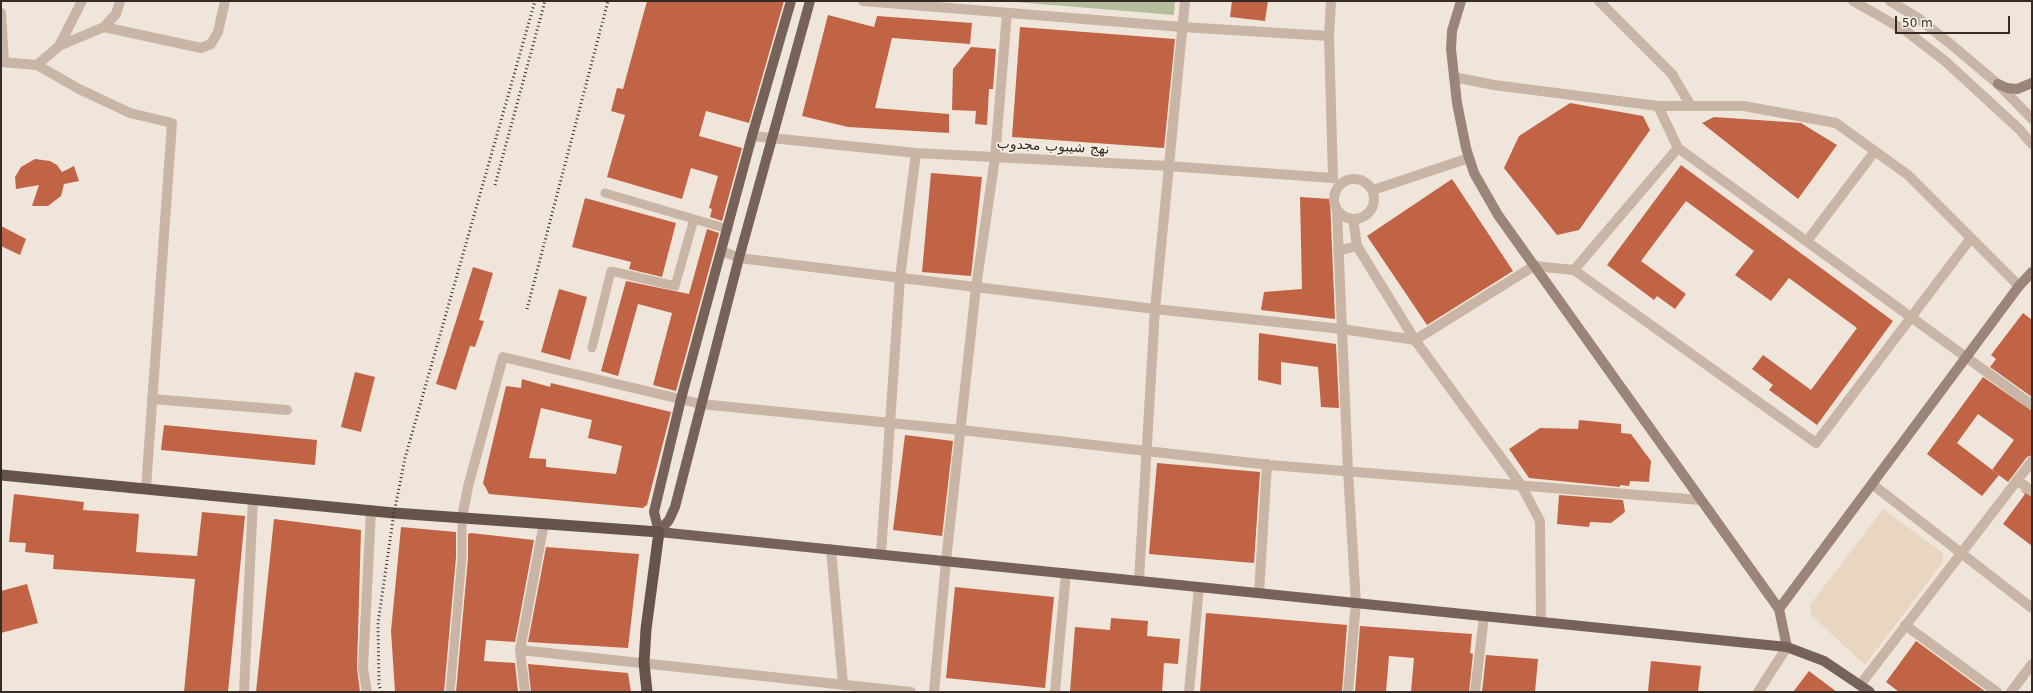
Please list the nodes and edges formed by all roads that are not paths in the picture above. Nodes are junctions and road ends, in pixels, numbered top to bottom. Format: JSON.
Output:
{"nodes":[{"id":1,"x":82,"y":1,"type":"edge"},
{"id":2,"x":120,"y":1,"type":"edge"},
{"id":3,"x":225,"y":1,"type":"edge"},
{"id":4,"x":791,"y":1,"type":"edge"},
{"id":5,"x":810,"y":1,"type":"edge"},
{"id":6,"x":863,"y":1,"type":"edge"},
{"id":7,"x":1185,"y":1,"type":"edge"},
{"id":8,"x":1331,"y":1,"type":"edge"},
{"id":9,"x":1461,"y":1,"type":"edge"},
{"id":10,"x":1599,"y":1,"type":"edge"},
{"id":11,"x":1854,"y":1,"type":"edge"},
{"id":12,"x":1890,"y":1,"type":"edge"},
{"id":13,"x":1,"y":13,"type":"edge"},
{"id":14,"x":1007,"y":13,"type":"junction"},
{"id":15,"x":104,"y":27,"type":"junction"},
{"id":16,"x":1182,"y":27,"type":"junction"},
{"id":17,"x":1329,"y":36,"type":"junction"},
{"id":18,"x":59,"y":46,"type":"junction"},
{"id":19,"x":2,"y":62,"type":"edge"},
{"id":20,"x":37,"y":65,"type":"junction"},
{"id":21,"x":1454,"y":77,"type":"junction"},
{"id":22,"x":2032,"y":83,"type":"edge"},
{"id":23,"x":1998,"y":84,"type":"junction"},
{"id":24,"x":1658,"y":106,"type":"junction"},
{"id":25,"x":1691,"y":106,"type":"junction"},
{"id":26,"x":2032,"y":120,"type":"edge"},
{"id":27,"x":752,"y":136,"type":"junction"},
{"id":28,"x":771,"y":139,"type":"junction"},
{"id":29,"x":2032,"y":144,"type":"edge"},
{"id":30,"x":1678,"y":148,"type":"junction"},
{"id":31,"x":1875,"y":152,"type":"junction"},
{"id":32,"x":916,"y":153,"type":"junction"},
{"id":33,"x":995,"y":158,"type":"junction"},
{"id":34,"x":1470,"y":158,"type":"junction"},
{"id":35,"x":1168,"y":166,"type":"junction"},
{"id":36,"x":1333,"y":178,"type":"junction"},
{"id":37,"x":1344,"y":180,"type":"junction"},
{"id":38,"x":1334,"y":190,"type":"junction"},
{"id":39,"x":1373,"y":190,"type":"junction"},
{"id":40,"x":605,"y":193,"type":"dead end"},
{"id":41,"x":1337,"y":211,"type":"junction"},
{"id":42,"x":694,"y":219,"type":"junction"},
{"id":43,"x":1353,"y":219,"type":"junction"},
{"id":44,"x":728,"y":229,"type":"junction"},
{"id":45,"x":1971,"y":238,"type":"junction"},
{"id":46,"x":1808,"y":241,"type":"junction"},
{"id":47,"x":1357,"y":246,"type":"junction"},
{"id":48,"x":722,"y":251,"type":"junction"},
{"id":49,"x":1338,"y":251,"type":"junction"},
{"id":50,"x":739,"y":258,"type":"junction"},
{"id":51,"x":2032,"y":262,"type":"edge"},
{"id":52,"x":1534,"y":266,"type":"junction"},
{"id":53,"x":1574,"y":270,"type":"junction"},
{"id":54,"x":2032,"y":272,"type":"edge"},
{"id":55,"x":900,"y":278,"type":"junction"},
{"id":56,"x":2025,"y":284,"type":"edge"},
{"id":57,"x":976,"y":287,"type":"junction"},
{"id":58,"x":1155,"y":309,"type":"junction"},
{"id":59,"x":1911,"y":316,"type":"junction"},
{"id":60,"x":1342,"y":329,"type":"junction"},
{"id":61,"x":1415,"y":340,"type":"junction"},
{"id":62,"x":592,"y":348,"type":"dead end"},
{"id":63,"x":1967,"y":356,"type":"junction"},
{"id":64,"x":152,"y":399,"type":"junction"},
{"id":65,"x":681,"y":399,"type":"junction"},
{"id":66,"x":701,"y":404,"type":"junction"},
{"id":67,"x":2032,"y":405,"type":"edge"},
{"id":68,"x":287,"y":410,"type":"dead end"},
{"id":69,"x":890,"y":422,"type":"junction"},
{"id":70,"x":961,"y":430,"type":"junction"},
{"id":71,"x":1148,"y":451,"type":"junction"},
{"id":72,"x":2032,"y":461,"type":"edge"},
{"id":73,"x":1267,"y":464,"type":"junction"},
{"id":74,"x":1348,"y":471,"type":"junction"},
{"id":75,"x":1,"y":475,"type":"edge"},
{"id":76,"x":2017,"y":480,"type":"junction"},
{"id":77,"x":1872,"y":484,"type":"junction"},
{"id":78,"x":1521,"y":486,"type":"junction"},
{"id":79,"x":146,"y":488,"type":"junction"},
{"id":80,"x":2032,"y":491,"type":"edge"},
{"id":81,"x":253,"y":499,"type":"junction"},
{"id":82,"x":1700,"y":500,"type":"junction"},
{"id":83,"x":371,"y":510,"type":"junction"},
{"id":84,"x":462,"y":517,"type":"junction"},
{"id":85,"x":544,"y":523,"type":"junction"},
{"id":86,"x":660,"y":532,"type":"junction"},
{"id":87,"x":831,"y":549,"type":"junction"},
{"id":88,"x":1960,"y":553,"type":"junction"},
{"id":89,"x":881,"y":554,"type":"junction"},
{"id":90,"x":946,"y":561,"type":"junction"},
{"id":91,"x":1066,"y":573,"type":"junction"},
{"id":92,"x":1139,"y":580,"type":"junction"},
{"id":93,"x":1199,"y":587,"type":"junction"},
{"id":94,"x":1259,"y":593,"type":"junction"},
{"id":95,"x":1356,"y":603,"type":"junction"},
{"id":96,"x":2032,"y":608,"type":"edge"},
{"id":97,"x":1779,"y":609,"type":"junction"},
{"id":98,"x":1484,"y":616,"type":"junction"},
{"id":99,"x":1541,"y":622,"type":"junction"},
{"id":100,"x":1905,"y":625,"type":"junction"},
{"id":101,"x":1787,"y":647,"type":"junction"},
{"id":102,"x":520,"y":650,"type":"junction"},
{"id":103,"x":644,"y":663,"type":"junction"},
{"id":104,"x":2032,"y":664,"type":"edge"},
{"id":105,"x":843,"y":685,"type":"junction"},
{"id":106,"x":1860,"y":685,"type":"junction"},
{"id":107,"x":244,"y":692,"type":"edge"},
{"id":108,"x":367,"y":692,"type":"edge"},
{"id":109,"x":450,"y":692,"type":"edge"},
{"id":110,"x":525,"y":692,"type":"edge"},
{"id":111,"x":647,"y":692,"type":"edge"},
{"id":112,"x":911,"y":692,"type":"edge"},
{"id":113,"x":934,"y":692,"type":"edge"},
{"id":114,"x":1055,"y":692,"type":"edge"},
{"id":115,"x":1189,"y":692,"type":"edge"},
{"id":116,"x":1348,"y":692,"type":"edge"},
{"id":117,"x":1475,"y":692,"type":"edge"},
{"id":118,"x":1758,"y":692,"type":"edge"},
{"id":119,"x":1870,"y":692,"type":"edge"},
{"id":120,"x":1997,"y":692,"type":"edge"},
{"id":121,"x":2010,"y":692,"type":"edge"}],
"edges":[{"from":1,"to":18,"type":"street"},
{"from":2,"to":15,"type":"street"},
{"from":3,"to":15,"type":"street"},
{"from":4,"to":27,"type":"main road"},
{"from":5,"to":28,"type":"main road"},
{"from":6,"to":14,"type":"street"},
{"from":7,"to":16,"type":"street"},
{"from":8,"to":17,"type":"street"},
{"from":9,"to":21,"type":"main road"},
{"from":10,"to":25,"type":"street"},
{"from":11,"to":29,"type":"street"},
{"from":12,"to":23,"type":"street"},
{"from":13,"to":19,"type":"street"},
{"from":14,"to":16,"type":"street"},
{"from":14,"to":33,"type":"street"},
{"from":15,"to":18,"type":"street"},
{"from":16,"to":17,"type":"street"},
{"from":16,"to":35,"type":"street"},
{"from":17,"to":36,"type":"street"},
{"from":18,"to":20,"type":"street"},
{"from":19,"to":20,"type":"street"},
{"from":20,"to":64,"type":"street"},
{"from":21,"to":24,"type":"street"},
{"from":21,"to":34,"type":"main road"},
{"from":22,"to":23,"type":"main road"},
{"from":23,"to":26,"type":"street"},
{"from":24,"to":25,"type":"street"},
{"from":24,"to":30,"type":"street"},
{"from":25,"to":31,"type":"street"},
{"from":27,"to":28,"type":"street","name":"نهج شيبوب مجدوب"},
{"from":27,"to":44,"type":"main road"},
{"from":28,"to":32,"type":"street","name":"نهج شيبوب مجدوب"},
{"from":28,"to":50,"type":"main road"},
{"from":30,"to":46,"type":"street"},
{"from":30,"to":53,"type":"street"},
{"from":31,"to":45,"type":"street"},
{"from":31,"to":46,"type":"street"},
{"from":32,"to":33,"type":"street","name":"نهج شيبوب مجدوب"},
{"from":32,"to":55,"type":"street"},
{"from":33,"to":35,"type":"street","name":"نهج شيبوب مجدوب"},
{"from":33,"to":57,"type":"street"},
{"from":34,"to":39,"type":"street"},
{"from":34,"to":52,"type":"main road"},
{"from":35,"to":36,"type":"street","name":"نهج شيبوب مجدوب"},
{"from":35,"to":58,"type":"street"},
{"from":36,"to":37,"type":"street","name":"نهج شيبوب مجدوب"},
{"from":36,"to":38,"type":"street"},
{"from":37,"to":38,"type":"street"},
{"from":37,"to":39,"type":"street"},
{"from":38,"to":41,"type":"street"},
{"from":39,"to":43,"type":"street"},
{"from":40,"to":42,"type":"lane"},
{"from":41,"to":43,"type":"street"},
{"from":41,"to":49,"type":"street"},
{"from":42,"to":44,"type":"lane"},
{"from":42,"to":62,"type":"lane"},
{"from":43,"to":47,"type":"street"},
{"from":44,"to":48,"type":"main road"},
{"from":45,"to":56,"type":"street"},
{"from":45,"to":59,"type":"street"},
{"from":46,"to":59,"type":"street"},
{"from":47,"to":49,"type":"street"},
{"from":47,"to":61,"type":"street"},
{"from":48,"to":50,"type":"street"},
{"from":48,"to":65,"type":"main road"},
{"from":49,"to":60,"type":"street"},
{"from":50,"to":55,"type":"street"},
{"from":50,"to":66,"type":"main road"},
{"from":51,"to":56,"type":"main road"},
{"from":52,"to":53,"type":"street"},
{"from":52,"to":61,"type":"street"},
{"from":52,"to":82,"type":"main road"},
{"from":53,"to":59,"type":"street"},
{"from":54,"to":56,"type":"main road"},
{"from":55,"to":57,"type":"street"},
{"from":55,"to":69,"type":"street"},
{"from":56,"to":63,"type":"main road"},
{"from":57,"to":58,"type":"street"},
{"from":57,"to":70,"type":"street"},
{"from":58,"to":60,"type":"street"},
{"from":58,"to":71,"type":"street"},
{"from":59,"to":63,"type":"street"},
{"from":60,"to":61,"type":"street"},
{"from":60,"to":74,"type":"street"},
{"from":61,"to":78,"type":"street"},
{"from":63,"to":67,"type":"street"},
{"from":63,"to":77,"type":"main road"},
{"from":64,"to":68,"type":"street"},
{"from":64,"to":79,"type":"street"},
{"from":65,"to":66,"type":"street"},
{"from":65,"to":84,"type":"street"},
{"from":65,"to":86,"type":"main road"},
{"from":66,"to":69,"type":"street"},
{"from":66,"to":86,"type":"main road"},
{"from":69,"to":70,"type":"street"},
{"from":69,"to":89,"type":"street"},
{"from":70,"to":71,"type":"street"},
{"from":70,"to":90,"type":"street"},
{"from":71,"to":73,"type":"street"},
{"from":71,"to":92,"type":"street"},
{"from":72,"to":76,"type":"street"},
{"from":73,"to":74,"type":"street"},
{"from":73,"to":94,"type":"street"},
{"from":74,"to":78,"type":"street"},
{"from":74,"to":95,"type":"street"},
{"from":75,"to":79,"type":"highway"},
{"from":76,"to":80,"type":"street"},
{"from":76,"to":88,"type":"street"},
{"from":77,"to":88,"type":"street"},
{"from":77,"to":97,"type":"main road"},
{"from":78,"to":82,"type":"street"},
{"from":78,"to":99,"type":"street"},
{"from":79,"to":81,"type":"highway"},
{"from":81,"to":83,"type":"highway"},
{"from":81,"to":107,"type":"street"},
{"from":82,"to":97,"type":"main road"},
{"from":83,"to":84,"type":"highway"},
{"from":83,"to":108,"type":"street"},
{"from":84,"to":85,"type":"highway"},
{"from":84,"to":109,"type":"lane"},
{"from":85,"to":86,"type":"highway"},
{"from":85,"to":102,"type":"street"},
{"from":86,"to":87,"type":"main road"},
{"from":86,"to":103,"type":"highway"},
{"from":87,"to":89,"type":"main road"},
{"from":87,"to":105,"type":"street"},
{"from":88,"to":96,"type":"street"},
{"from":88,"to":100,"type":"street"},
{"from":89,"to":90,"type":"main road"},
{"from":90,"to":91,"type":"main road"},
{"from":90,"to":113,"type":"street"},
{"from":91,"to":92,"type":"main road"},
{"from":91,"to":114,"type":"street"},
{"from":92,"to":93,"type":"main road"},
{"from":93,"to":94,"type":"main road"},
{"from":93,"to":115,"type":"street"},
{"from":94,"to":95,"type":"main road"},
{"from":95,"to":98,"type":"main road"},
{"from":95,"to":116,"type":"street"},
{"from":97,"to":101,"type":"main road"},
{"from":98,"to":99,"type":"main road"},
{"from":98,"to":117,"type":"street"},
{"from":99,"to":101,"type":"main road"},
{"from":100,"to":106,"type":"street"},
{"from":100,"to":120,"type":"street"},
{"from":101,"to":106,"type":"main road"},
{"from":101,"to":118,"type":"street"},
{"from":102,"to":103,"type":"street"},
{"from":102,"to":110,"type":"street"},
{"from":103,"to":105,"type":"street"},
{"from":103,"to":111,"type":"highway"},
{"from":104,"to":121,"type":"street"},
{"from":105,"to":112,"type":"street"},
{"from":106,"to":119,"type":"main road"}]}
